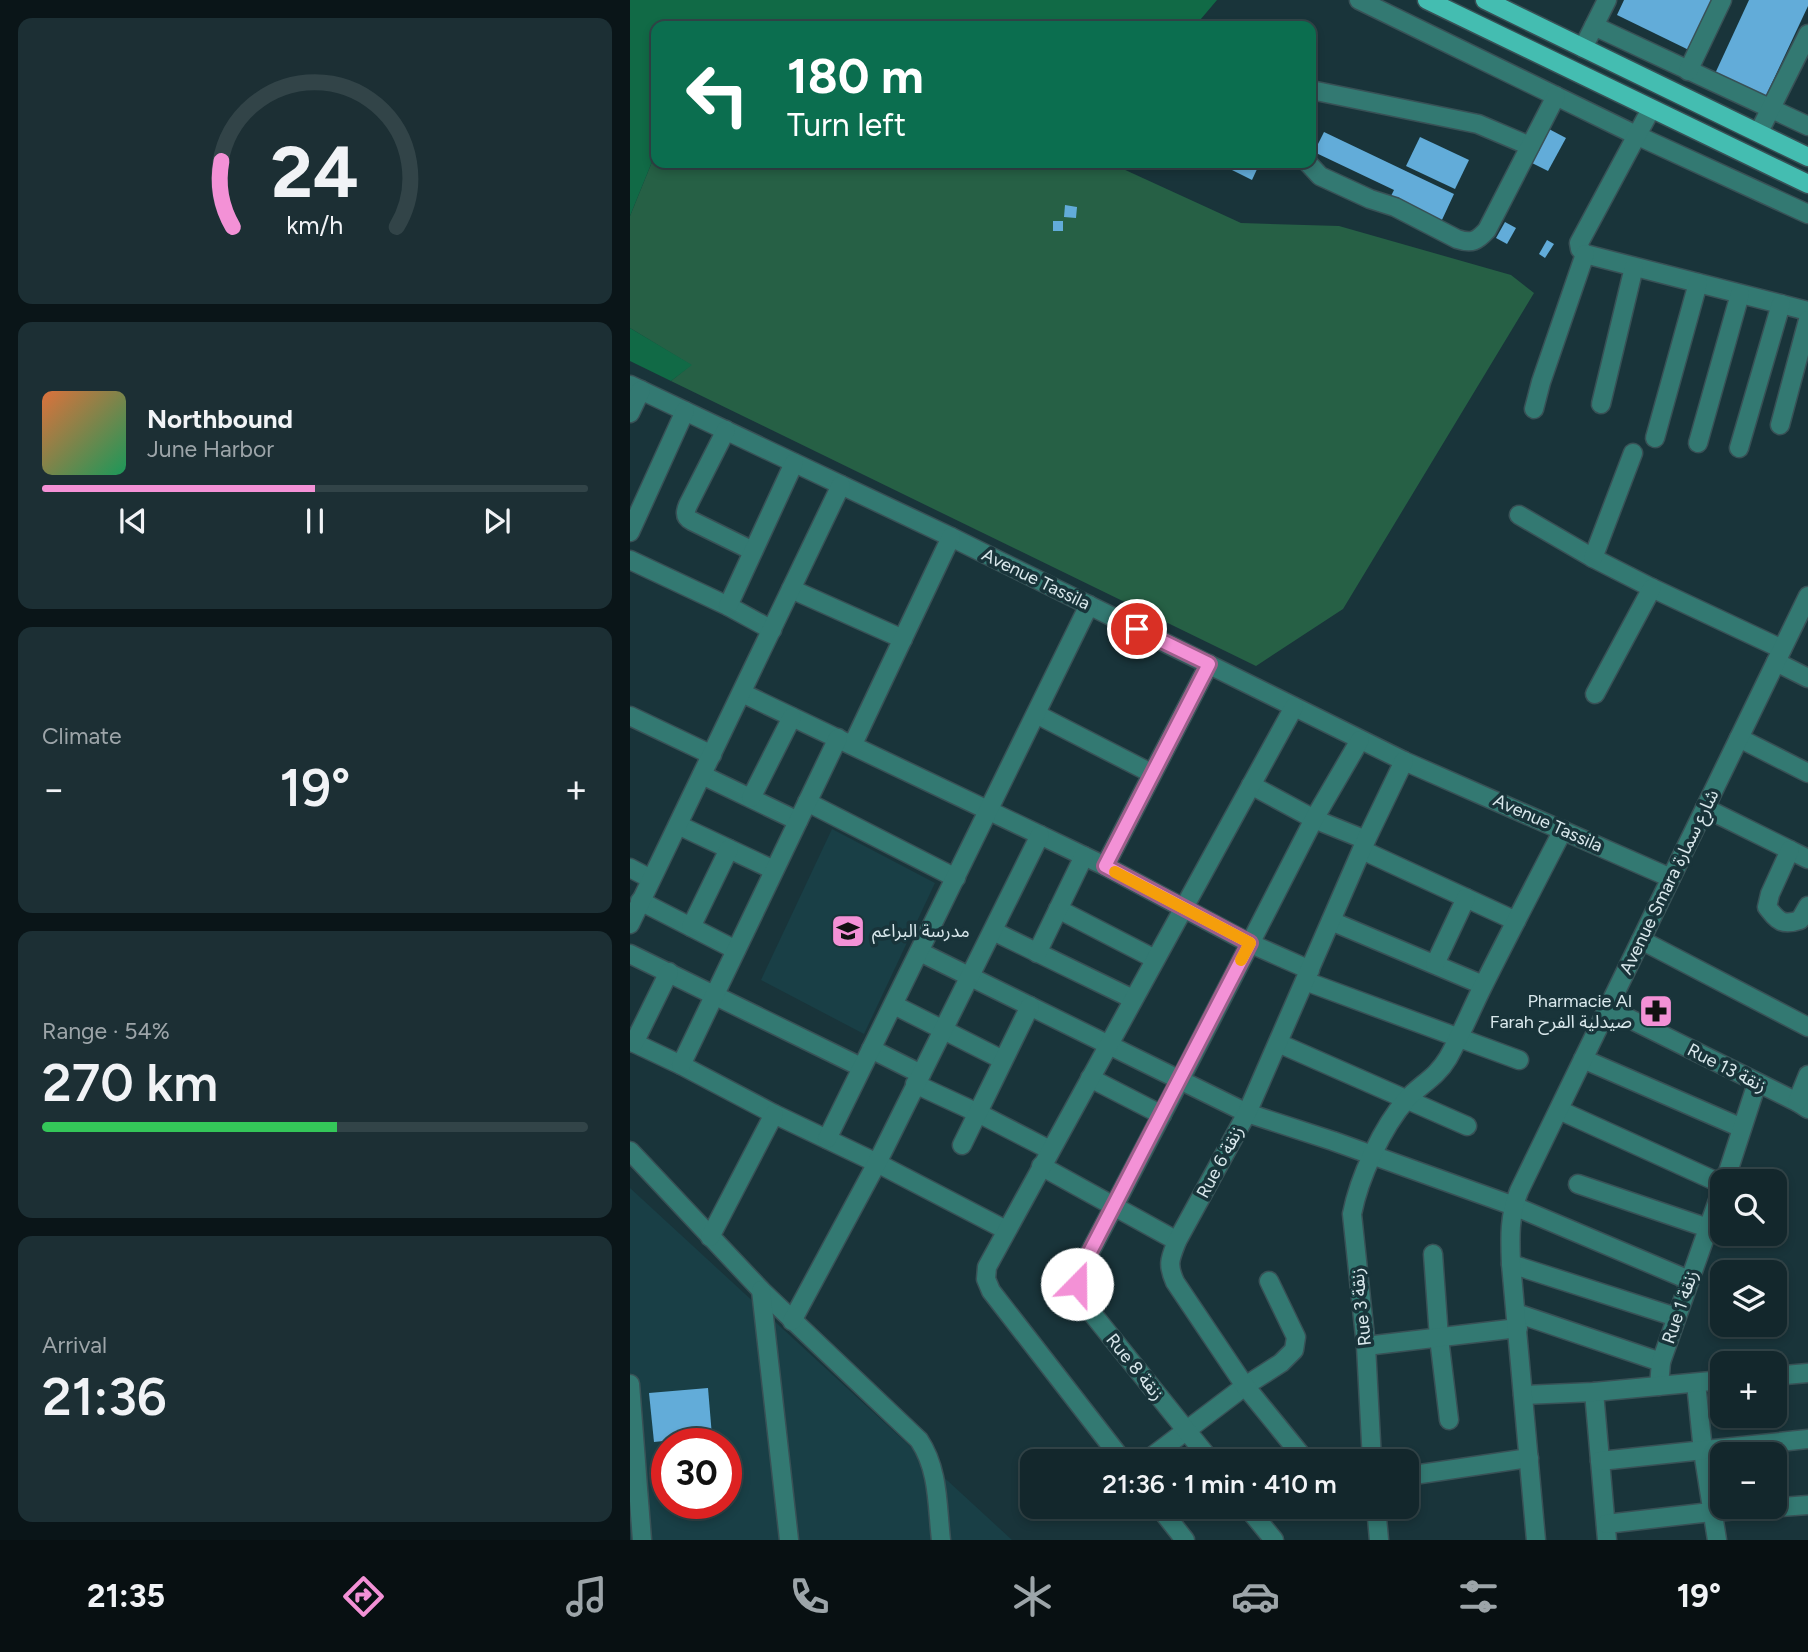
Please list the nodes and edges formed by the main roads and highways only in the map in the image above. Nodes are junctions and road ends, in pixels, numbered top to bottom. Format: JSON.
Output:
{"nodes":[{"id":1,"x":1427,"y":0,"type":"edge"},
{"id":2,"x":1485,"y":0,"type":"edge"},
{"id":3,"x":1808,"y":157,"type":"edge"},
{"id":4,"x":1808,"y":184,"type":"edge"}],
"edges":[{"from":1,"to":4,"type":"main road"},
{"from":2,"to":3,"type":"main road"}]}
